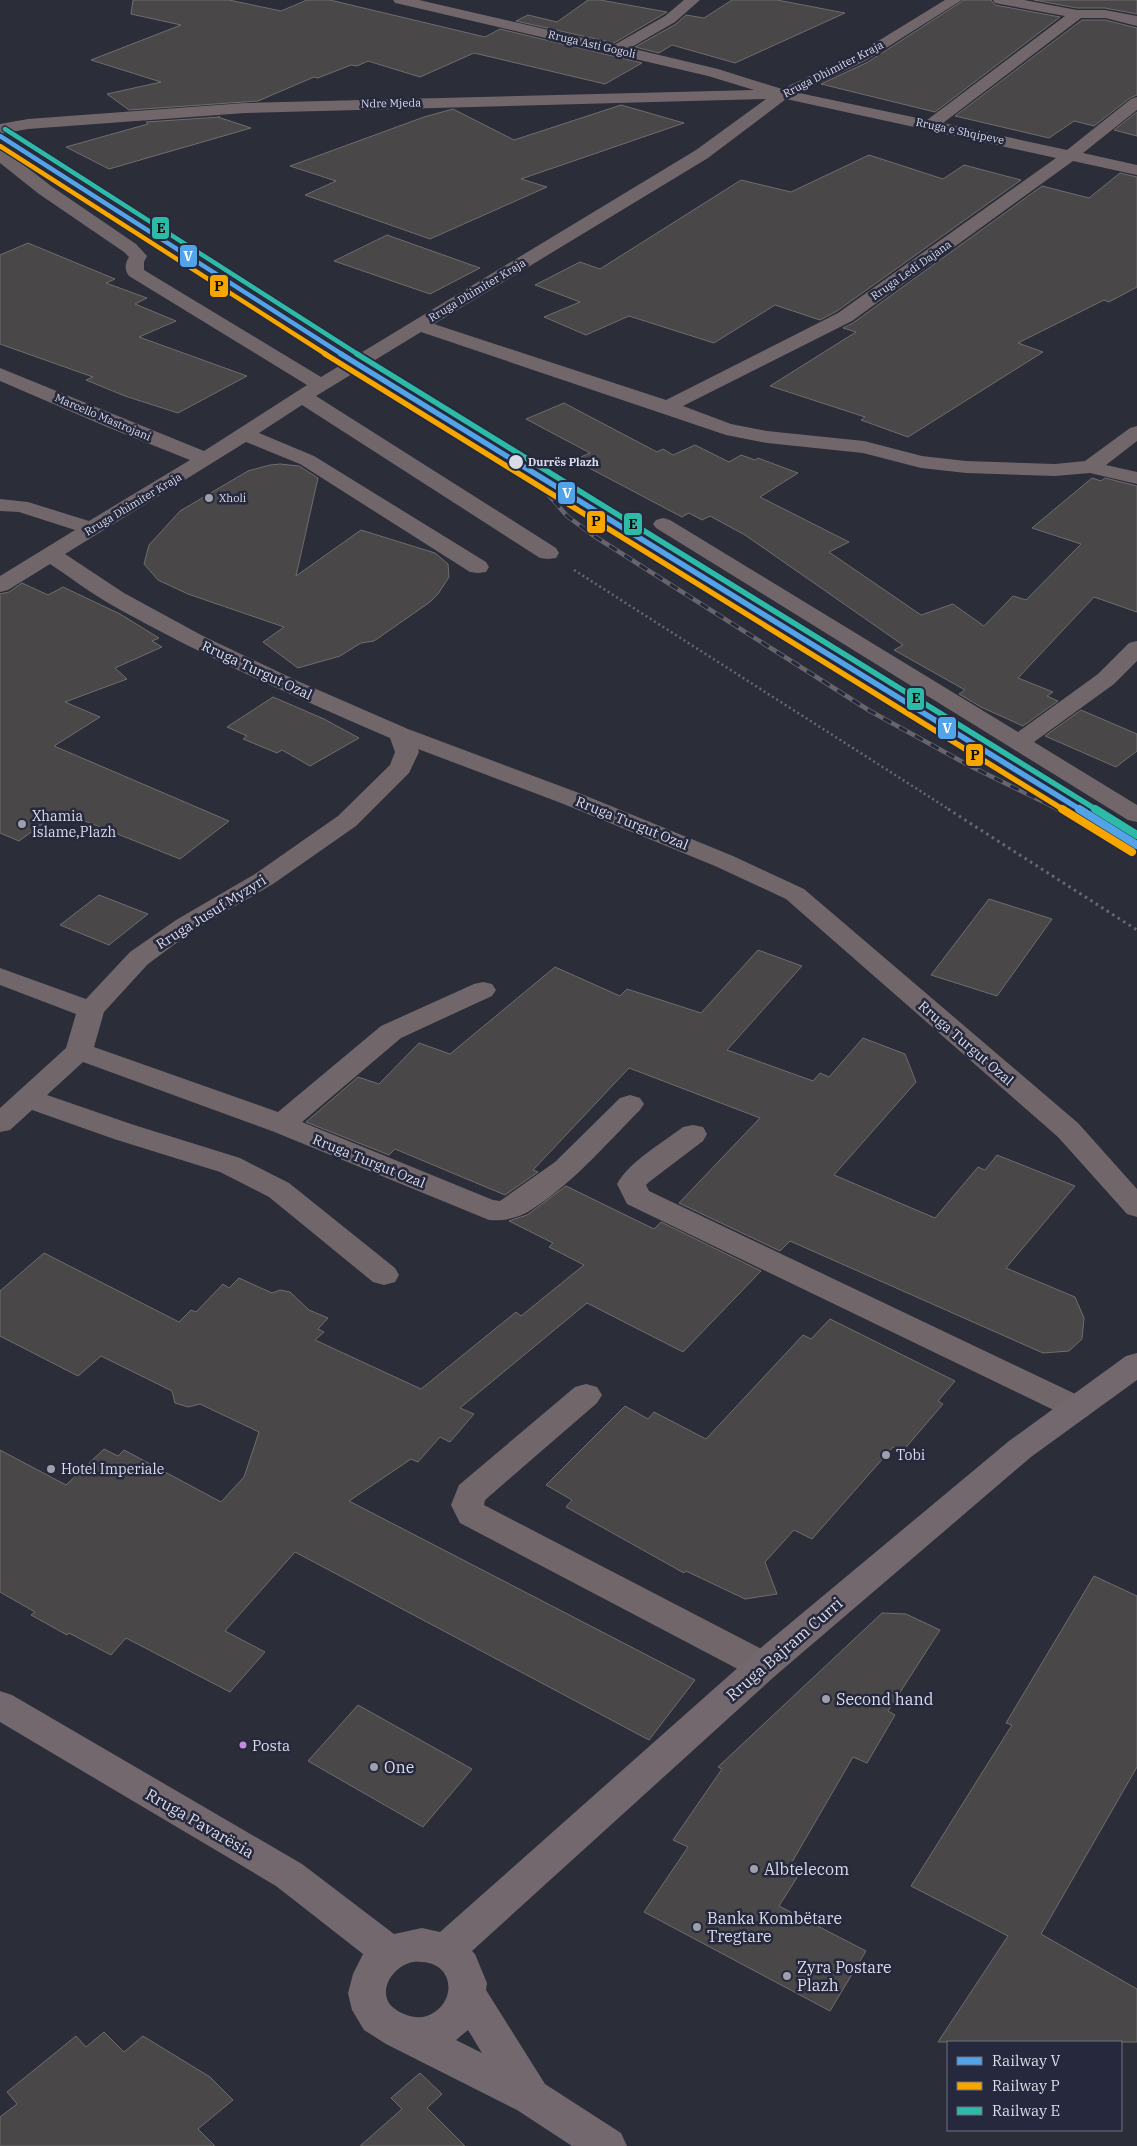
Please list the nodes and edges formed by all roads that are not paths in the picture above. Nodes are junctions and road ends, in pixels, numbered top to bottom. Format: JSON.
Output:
{"nodes":[{"id":1,"x":400,"y":0,"type":"edge"},
{"id":2,"x":694,"y":0,"type":"edge"},
{"id":3,"x":955,"y":0,"type":"edge"},
{"id":4,"x":1000,"y":0,"type":"edge"},
{"id":5,"x":1078,"y":14,"type":"junction"},
{"id":6,"x":1137,"y":21,"type":"edge"},
{"id":7,"x":616,"y":50,"type":"junction"},
{"id":8,"x":782,"y":94,"type":"junction"},
{"id":9,"x":1137,"y":102,"type":"edge"},
{"id":10,"x":932,"y":124,"type":"junction"},
{"id":11,"x":0,"y":129,"type":"edge"},
{"id":12,"x":0,"y":155,"type":"edge"},
{"id":13,"x":1070,"y":155,"type":"junction"},
{"id":14,"x":1137,"y":170,"type":"edge"},
{"id":15,"x":419,"y":325,"type":"junction"},
{"id":16,"x":0,"y":374,"type":"edge"},
{"id":17,"x":321,"y":385,"type":"junction"},
{"id":18,"x":302,"y":396,"type":"junction"},
{"id":19,"x":667,"y":407,"type":"junction"},
{"id":20,"x":1137,"y":432,"type":"edge"},
{"id":21,"x":244,"y":434,"type":"junction"},
{"id":22,"x":206,"y":459,"type":"junction"},
{"id":23,"x":1090,"y":467,"type":"junction"},
{"id":24,"x":1137,"y":478,"type":"edge"},
{"id":25,"x":0,"y":505,"type":"edge"},
{"id":26,"x":663,"y":524,"type":"dead end"},
{"id":27,"x":92,"y":528,"type":"junction"},
{"id":28,"x":548,"y":553,"type":"road end"},
{"id":29,"x":50,"y":554,"type":"junction"},
{"id":30,"x":478,"y":567,"type":"dead end"},
{"id":31,"x":0,"y":585,"type":"edge"},
{"id":32,"x":1137,"y":648,"type":"edge"},
{"id":33,"x":400,"y":734,"type":"junction"},
{"id":34,"x":1017,"y":743,"type":"junction"},
{"id":35,"x":1137,"y":815,"type":"edge"},
{"id":36,"x":0,"y":976,"type":"edge"},
{"id":37,"x":483,"y":990,"type":"dead end"},
{"id":38,"x":91,"y":1010,"type":"junction"},
{"id":39,"x":79,"y":1051,"type":"junction"},
{"id":40,"x":28,"y":1098,"type":"junction"},
{"id":41,"x":630,"y":1104,"type":"dead end"},
{"id":42,"x":0,"y":1122,"type":"edge"},
{"id":43,"x":282,"y":1124,"type":"junction"},
{"id":44,"x":693,"y":1134,"type":"dead end"},
{"id":45,"x":1137,"y":1207,"type":"edge"},
{"id":46,"x":384,"y":1274,"type":"dead end"},
{"id":47,"x":1137,"y":1364,"type":"edge"},
{"id":48,"x":586,"y":1395,"type":"dead end"},
{"id":49,"x":1077,"y":1408,"type":"junction"},
{"id":50,"x":763,"y":1666,"type":"junction"},
{"id":51,"x":5,"y":1714,"type":"edge"},
{"id":52,"x":445,"y":1951,"type":"junction"},
{"id":53,"x":390,"y":1953,"type":"junction"},
{"id":54,"x":468,"y":1995,"type":"junction"},
{"id":55,"x":406,"y":2034,"type":"junction"},
{"id":56,"x":531,"y":2097,"type":"junction"},
{"id":57,"x":607,"y":2146,"type":"edge"}],
"edges":[{"from":1,"to":7,"type":"street","name":"Rruga Asti Gogoli"},
{"from":2,"to":7,"type":"street"},
{"from":3,"to":8,"type":"street","name":"Rruga Dhimiter Kraja"},
{"from":4,"to":5,"type":"street"},
{"from":5,"to":6,"type":"street"},
{"from":5,"to":10,"type":"street"},
{"from":7,"to":8,"type":"street","name":"Rruga Asti Gogoli"},
{"from":8,"to":10,"type":"street","name":"Rruga e Shqipeve"},
{"from":8,"to":11,"type":"street","name":"Ndre Mjeda"},
{"from":8,"to":15,"type":"street","name":"Rruga Dhimiter Kraja"},
{"from":9,"to":13,"type":"street","name":"Rruga Ledi Dajana"},
{"from":10,"to":13,"type":"street","name":"Rruga e Shqipeve"},
{"from":12,"to":17,"type":"street"},
{"from":13,"to":14,"type":"street","name":"Rruga e Shqipeve"},
{"from":13,"to":19,"type":"street","name":"Rruga Ledi Dajana"},
{"from":15,"to":17,"type":"street","name":"Rruga Dhimiter Kraja"},
{"from":15,"to":19,"type":"street"},
{"from":16,"to":22,"type":"street","name":"Marcello Mastrojani"},
{"from":17,"to":18,"type":"street","name":"Rruga Dhimiter Kraja"},
{"from":18,"to":21,"type":"street","name":"Rruga Dhimiter Kraja"},
{"from":18,"to":28,"type":"street"},
{"from":19,"to":23,"type":"street"},
{"from":20,"to":23,"type":"street"},
{"from":21,"to":22,"type":"street","name":"Rruga Dhimiter Kraja"},
{"from":21,"to":30,"type":"street"},
{"from":22,"to":27,"type":"street","name":"Rruga Dhimiter Kraja"},
{"from":23,"to":24,"type":"street"},
{"from":25,"to":27,"type":"street"},
{"from":26,"to":34,"type":"street"},
{"from":27,"to":29,"type":"street","name":"Rruga Dhimiter Kraja"},
{"from":29,"to":31,"type":"street","name":"Rruga Dhimiter Kraja"},
{"from":29,"to":33,"type":"street","name":"Rruga Turgut Ozal"},
{"from":32,"to":34,"type":"street"},
{"from":33,"to":38,"type":"street","name":"Rruga Jusuf Myzyri"},
{"from":33,"to":45,"type":"street","name":"Rruga Turgut Ozal"},
{"from":34,"to":35,"type":"street"},
{"from":36,"to":38,"type":"street"},
{"from":37,"to":43,"type":"street"},
{"from":38,"to":39,"type":"street","name":"Rruga Jusuf Myzyri"},
{"from":39,"to":40,"type":"street"},
{"from":39,"to":43,"type":"street","name":"Rruga Turgut Ozal"},
{"from":40,"to":42,"type":"street"},
{"from":40,"to":46,"type":"street"},
{"from":41,"to":43,"type":"street","name":"Rruga Turgut Ozal"},
{"from":44,"to":49,"type":"street"},
{"from":47,"to":49,"type":"main road","name":"Rruga Bajram Curri"},
{"from":48,"to":50,"type":"street"},
{"from":49,"to":50,"type":"main road","name":"Rruga Bajram Curri"},
{"from":50,"to":52,"type":"main road","name":"Rruga Bajram Curri"},
{"from":51,"to":53,"type":"main road","name":"Rruga Pavarësia"},
{"from":52,"to":53,"type":"main road"},
{"from":52,"to":54,"type":"main road"},
{"from":53,"to":55,"type":"main road"},
{"from":54,"to":55,"type":"main road"},
{"from":54,"to":56,"type":"main road"},
{"from":55,"to":56,"type":"main road"},
{"from":56,"to":57,"type":"main road"}]}
